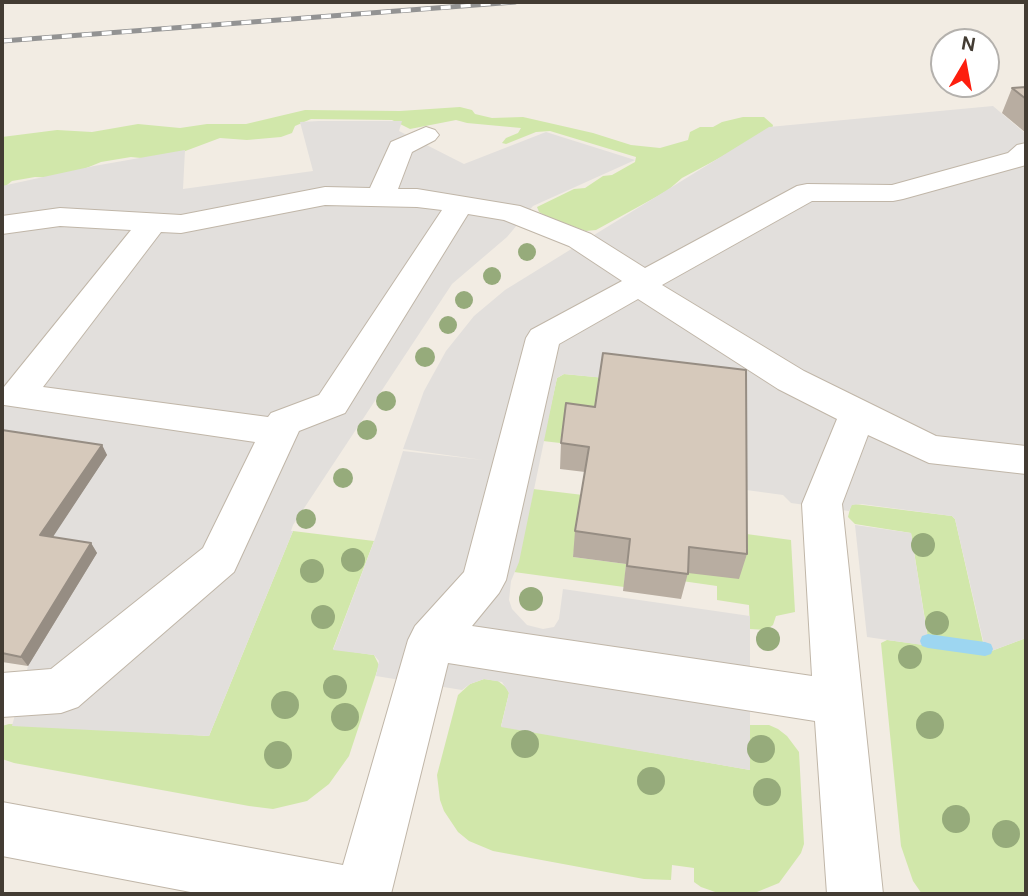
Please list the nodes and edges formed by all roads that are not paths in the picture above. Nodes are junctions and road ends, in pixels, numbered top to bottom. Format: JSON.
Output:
{"nodes":[{"id":1,"x":426,"y":135,"type":"dead end"},
{"id":2,"x":1026,"y":151,"type":"edge"},
{"id":3,"x":381,"y":197,"type":"junction"},
{"id":4,"x":460,"y":204,"type":"junction"},
{"id":5,"x":153,"y":222,"type":"junction"},
{"id":6,"x":2,"y":225,"type":"edge"},
{"id":7,"x":642,"y":283,"type":"junction"},
{"id":8,"x":858,"y":414,"type":"junction"},
{"id":9,"x":280,"y":432,"type":"junction"},
{"id":10,"x":1026,"y":460,"type":"edge"},
{"id":11,"x":431,"y":640,"type":"junction"},
{"id":12,"x":2,"y":695,"type":"edge"},
{"id":13,"x":838,"y":702,"type":"junction"},
{"id":14,"x":2,"y":829,"type":"edge"},
{"id":15,"x":347,"y":894,"type":"edge"},
{"id":16,"x":363,"y":894,"type":"edge"},
{"id":17,"x":855,"y":894,"type":"edge"}],
"edges":[{"from":1,"to":3,"type":"street"},
{"from":2,"to":7,"type":"street"},
{"from":3,"to":4,"type":"street"},
{"from":3,"to":5,"type":"street"},
{"from":4,"to":7,"type":"street"},
{"from":4,"to":9,"type":"street"},
{"from":5,"to":6,"type":"street"},
{"from":5,"to":9,"type":"street"},
{"from":7,"to":8,"type":"street"},
{"from":7,"to":11,"type":"street"},
{"from":8,"to":10,"type":"street"},
{"from":8,"to":13,"type":"street"},
{"from":9,"to":12,"type":"street"},
{"from":11,"to":13,"type":"street"},
{"from":11,"to":16,"type":"street"},
{"from":13,"to":17,"type":"street"},
{"from":14,"to":15,"type":"street"}]}
